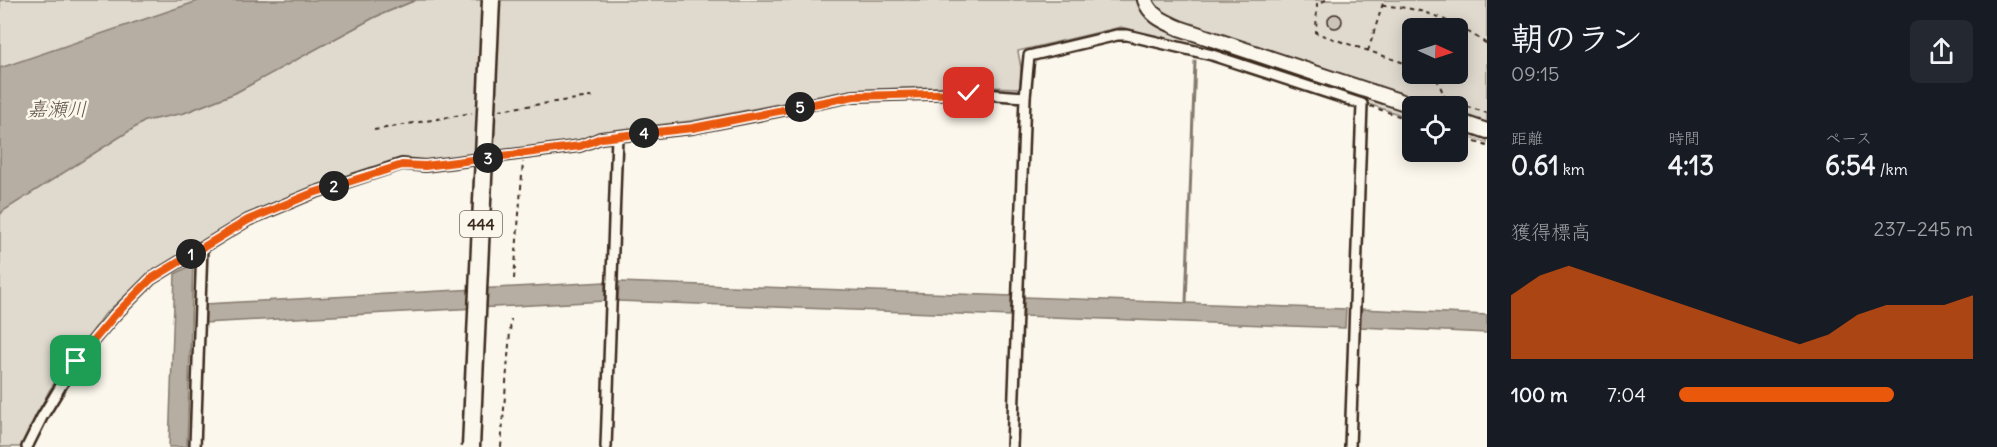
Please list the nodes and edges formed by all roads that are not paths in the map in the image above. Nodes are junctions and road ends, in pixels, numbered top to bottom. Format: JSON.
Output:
{"nodes":[{"id":1,"x":491,"y":0,"type":"edge"},
{"id":2,"x":1145,"y":0,"type":"edge"},
{"id":3,"x":1025,"y":98,"type":"junction"},
{"id":4,"x":1402,"y":102,"type":"edge"},
{"id":5,"x":1468,"y":124,"type":"edge"},
{"id":6,"x":1487,"y":131,"type":"edge"},
{"id":7,"x":617,"y":136,"type":"junction"},
{"id":8,"x":202,"y":247,"type":"junction"},
{"id":9,"x":27,"y":447,"type":"edge"},
{"id":10,"x":195,"y":447,"type":"edge"},
{"id":11,"x":471,"y":447,"type":"edge"},
{"id":12,"x":606,"y":447,"type":"edge"},
{"id":13,"x":1012,"y":447,"type":"edge"},
{"id":14,"x":1350,"y":447,"type":"edge"}],
"edges":[{"from":1,"to":11,"type":"highway","number":"444","bridge":true},
{"from":2,"to":4,"type":"street"},
{"from":3,"to":7,"type":"street"},
{"from":3,"to":13,"type":"street"},
{"from":3,"to":14,"type":"street"},
{"from":5,"to":6,"type":"street"},
{"from":7,"to":8,"type":"street"},
{"from":7,"to":12,"type":"street"},
{"from":8,"to":9,"type":"street"},
{"from":8,"to":10,"type":"street"}]}
